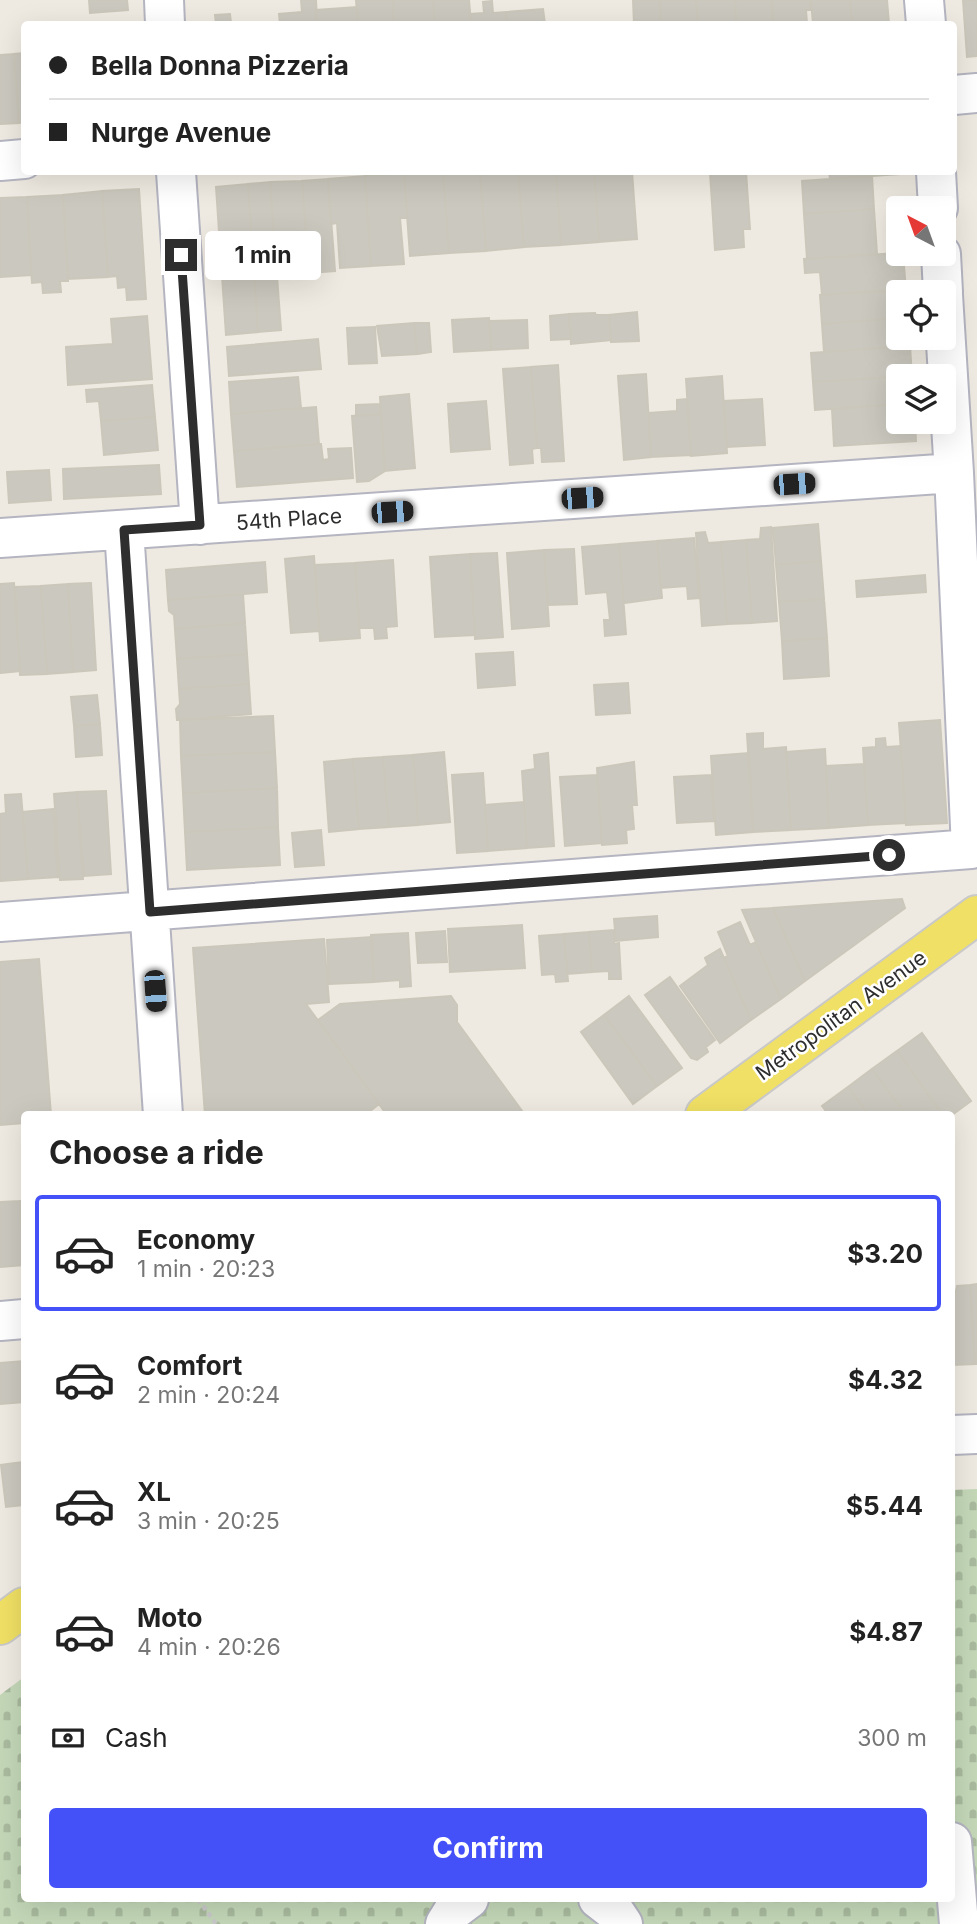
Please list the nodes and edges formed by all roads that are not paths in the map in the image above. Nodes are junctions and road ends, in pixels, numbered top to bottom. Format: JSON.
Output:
{"nodes":[{"id":1,"x":164,"y":0,"type":"edge"},
{"id":2,"x":924,"y":0,"type":"edge"},
{"id":3,"x":165,"y":21,"type":"edge"},
{"id":4,"x":926,"y":21,"type":"edge"},
{"id":5,"x":977,"y":93,"type":"edge"},
{"id":6,"x":957,"y":95,"type":"edge"},
{"id":7,"x":21,"y":159,"type":"edge"},
{"id":8,"x":0,"y":161,"type":"edge"},
{"id":9,"x":176,"y":175,"type":"edge"},
{"id":10,"x":936,"y":175,"type":"edge"},
{"id":11,"x":937,"y":196,"type":"edge"},
{"id":12,"x":946,"y":350,"type":"edge"},
{"id":13,"x":954,"y":473,"type":"junction"},
{"id":14,"x":200,"y":525,"type":"junction"},
{"id":15,"x":124,"y":530,"type":"junction"},
{"id":16,"x":0,"y":538,"type":"edge"},
{"id":17,"x":974,"y":853,"type":"edge"},
{"id":18,"x":150,"y":912,"type":"junction"},
{"id":19,"x":977,"y":915,"type":"edge"},
{"id":20,"x":0,"y":922,"type":"edge"},
{"id":21,"x":163,"y":1111,"type":"edge"},
{"id":22,"x":710,"y":1111,"type":"edge"},
{"id":23,"x":21,"y":1320,"type":"edge"},
{"id":24,"x":0,"y":1321,"type":"edge"},
{"id":25,"x":977,"y":1434,"type":"edge"},
{"id":26,"x":955,"y":1435,"type":"edge"},
{"id":27,"x":21,"y":1609,"type":"edge"},
{"id":28,"x":0,"y":1625,"type":"edge"},
{"id":29,"x":955,"y":1877,"type":"edge"},
{"id":30,"x":465,"y":1902,"type":"edge"},
{"id":31,"x":602,"y":1902,"type":"edge"},
{"id":32,"x":444,"y":1924,"type":"edge"},
{"id":33,"x":623,"y":1924,"type":"edge"},
{"id":34,"x":959,"y":1924,"type":"edge"}],
"edges":[{"from":1,"to":3,"type":"street"},
{"from":2,"to":4,"type":"street"},
{"from":5,"to":6,"type":"street"},
{"from":7,"to":8,"type":"street"},
{"from":9,"to":14,"type":"street"},
{"from":10,"to":11,"type":"street"},
{"from":12,"to":13,"type":"street"},
{"from":13,"to":14,"type":"street","name":"54th Place"},
{"from":13,"to":17,"type":"street"},
{"from":14,"to":15,"type":"street","name":"54th Place"},
{"from":15,"to":16,"type":"street","name":"54th Place"},
{"from":15,"to":18,"type":"street"},
{"from":17,"to":18,"type":"street"},
{"from":18,"to":20,"type":"street"},
{"from":18,"to":21,"type":"street"},
{"from":19,"to":22,"type":"main road","name":"Metropolitan Avenue"},
{"from":23,"to":24,"type":"street"},
{"from":25,"to":26,"type":"street"},
{"from":27,"to":28,"type":"main road"},
{"from":29,"to":34,"type":"street"},
{"from":30,"to":32,"type":"street"},
{"from":31,"to":33,"type":"street"}]}
